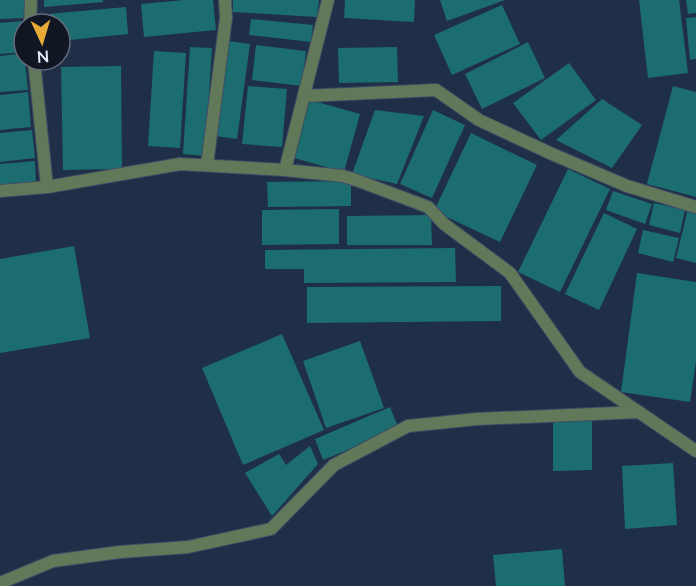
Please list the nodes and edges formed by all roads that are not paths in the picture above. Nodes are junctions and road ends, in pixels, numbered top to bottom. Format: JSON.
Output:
{"nodes":[{"id":1,"x":225,"y":0,"type":"edge"},
{"id":2,"x":328,"y":0,"type":"edge"},
{"id":3,"x":35,"y":72,"type":"edge"},
{"id":4,"x":304,"y":96,"type":"junction"},
{"id":5,"x":207,"y":165,"type":"junction"},
{"id":6,"x":285,"y":170,"type":"junction"},
{"id":7,"x":47,"y":187,"type":"junction"},
{"id":8,"x":0,"y":191,"type":"edge"},
{"id":9,"x":696,"y":207,"type":"edge"},
{"id":10,"x":639,"y":412,"type":"junction"},
{"id":11,"x":696,"y":451,"type":"edge"},
{"id":12,"x":0,"y":583,"type":"edge"}],
"edges":[{"from":1,"to":5,"type":"street"},
{"from":2,"to":4,"type":"street"},
{"from":3,"to":7,"type":"street"},
{"from":4,"to":6,"type":"street"},
{"from":4,"to":9,"type":"street"},
{"from":5,"to":6,"type":"street"},
{"from":5,"to":7,"type":"street"},
{"from":6,"to":10,"type":"street"},
{"from":7,"to":8,"type":"street"},
{"from":10,"to":11,"type":"street"},
{"from":10,"to":12,"type":"street"}]}
